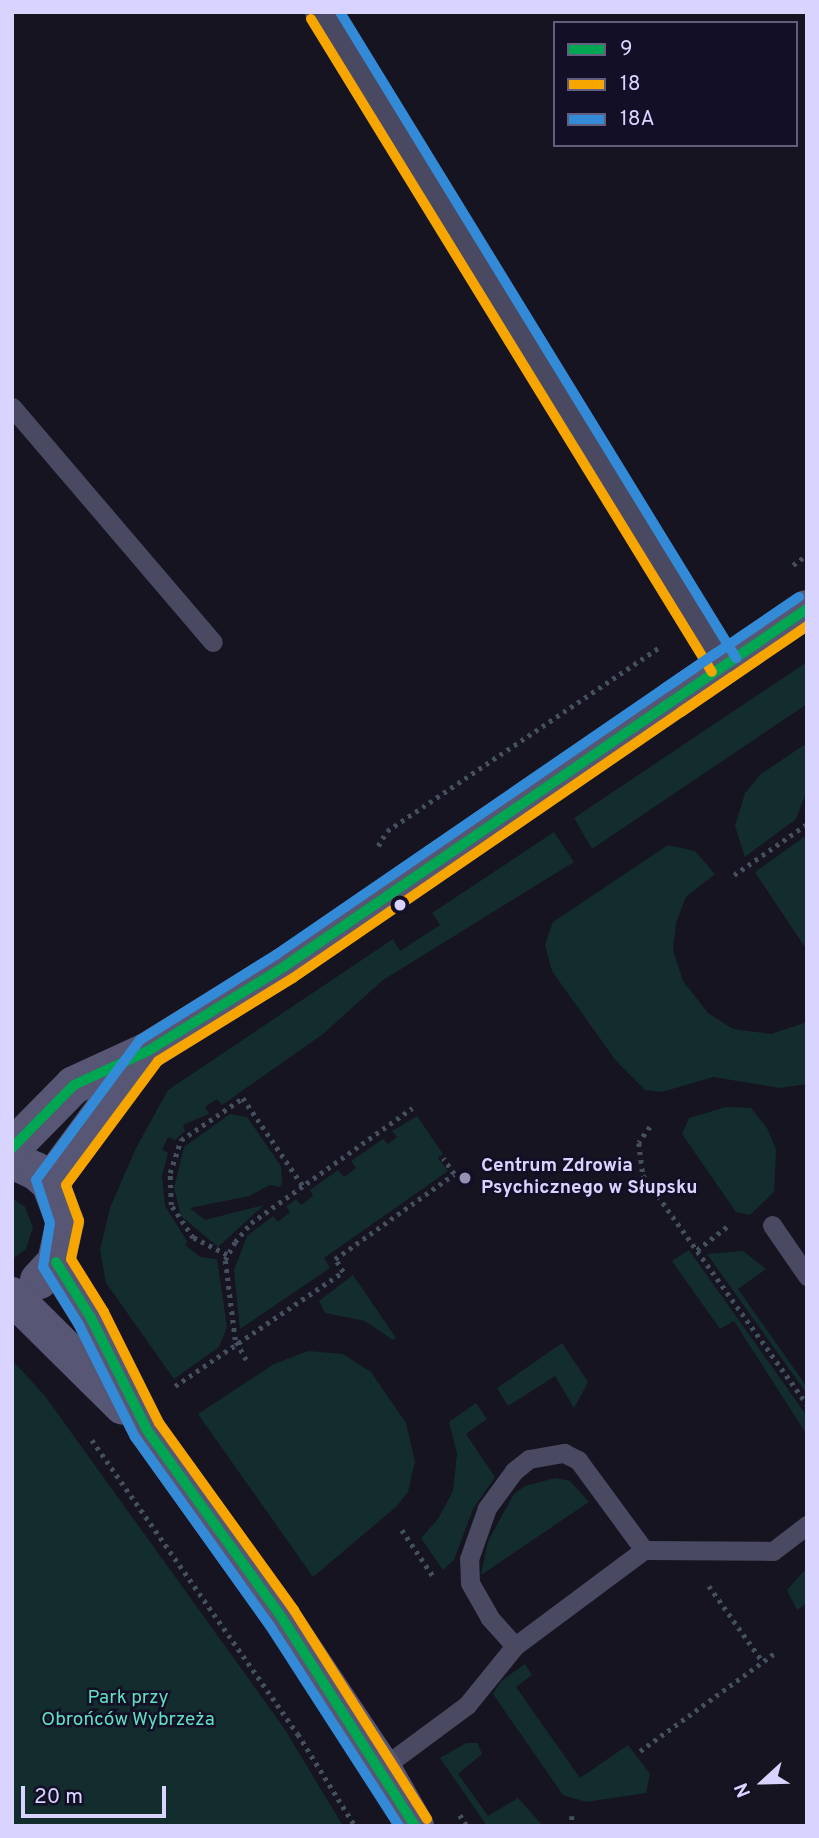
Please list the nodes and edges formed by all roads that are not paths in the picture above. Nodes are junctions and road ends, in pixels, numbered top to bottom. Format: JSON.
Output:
{"nodes":[{"id":1,"x":323,"y":12,"type":"edge"},
{"id":2,"x":12,"y":407,"type":"edge"},
{"id":3,"x":807,"y":609,"type":"edge"},
{"id":4,"x":213,"y":642,"type":"dead end"},
{"id":5,"x":724,"y":665,"type":"junction"},
{"id":6,"x":148,"y":1051,"type":"junction"},
{"id":7,"x":12,"y":1148,"type":"edge"},
{"id":8,"x":12,"y":1160,"type":"edge"},
{"id":9,"x":50,"y":1183,"type":"junction"},
{"id":10,"x":772,"y":1225,"type":"dead end"},
{"id":11,"x":56,"y":1262,"type":"junction"},
{"id":12,"x":807,"y":1276,"type":"edge"},
{"id":13,"x":12,"y":1294,"type":"edge"},
{"id":14,"x":147,"y":1430,"type":"junction"},
{"id":15,"x":807,"y":1524,"type":"edge"},
{"id":16,"x":644,"y":1550,"type":"junction"},
{"id":17,"x":516,"y":1646,"type":"junction"},
{"id":18,"x":382,"y":1768,"type":"junction"},
{"id":19,"x":415,"y":1826,"type":"edge"}],
"edges":[{"from":1,"to":5,"type":"street"},
{"from":2,"to":4,"type":"lane"},
{"from":3,"to":5,"type":"street"},
{"from":5,"to":6,"type":"street"},
{"from":6,"to":7,"type":"street"},
{"from":6,"to":9,"type":"street"},
{"from":8,"to":9,"type":"street"},
{"from":9,"to":11,"type":"street"},
{"from":10,"to":12,"type":"lane"},
{"from":11,"to":13,"type":"street"},
{"from":11,"to":14,"type":"street"},
{"from":13,"to":14,"type":"street"},
{"from":14,"to":18,"type":"street"},
{"from":15,"to":16,"type":"lane"},
{"from":16,"to":17,"type":"lane"},
{"from":16,"to":17,"type":"lane"},
{"from":17,"to":18,"type":"lane"},
{"from":18,"to":19,"type":"street"}]}
